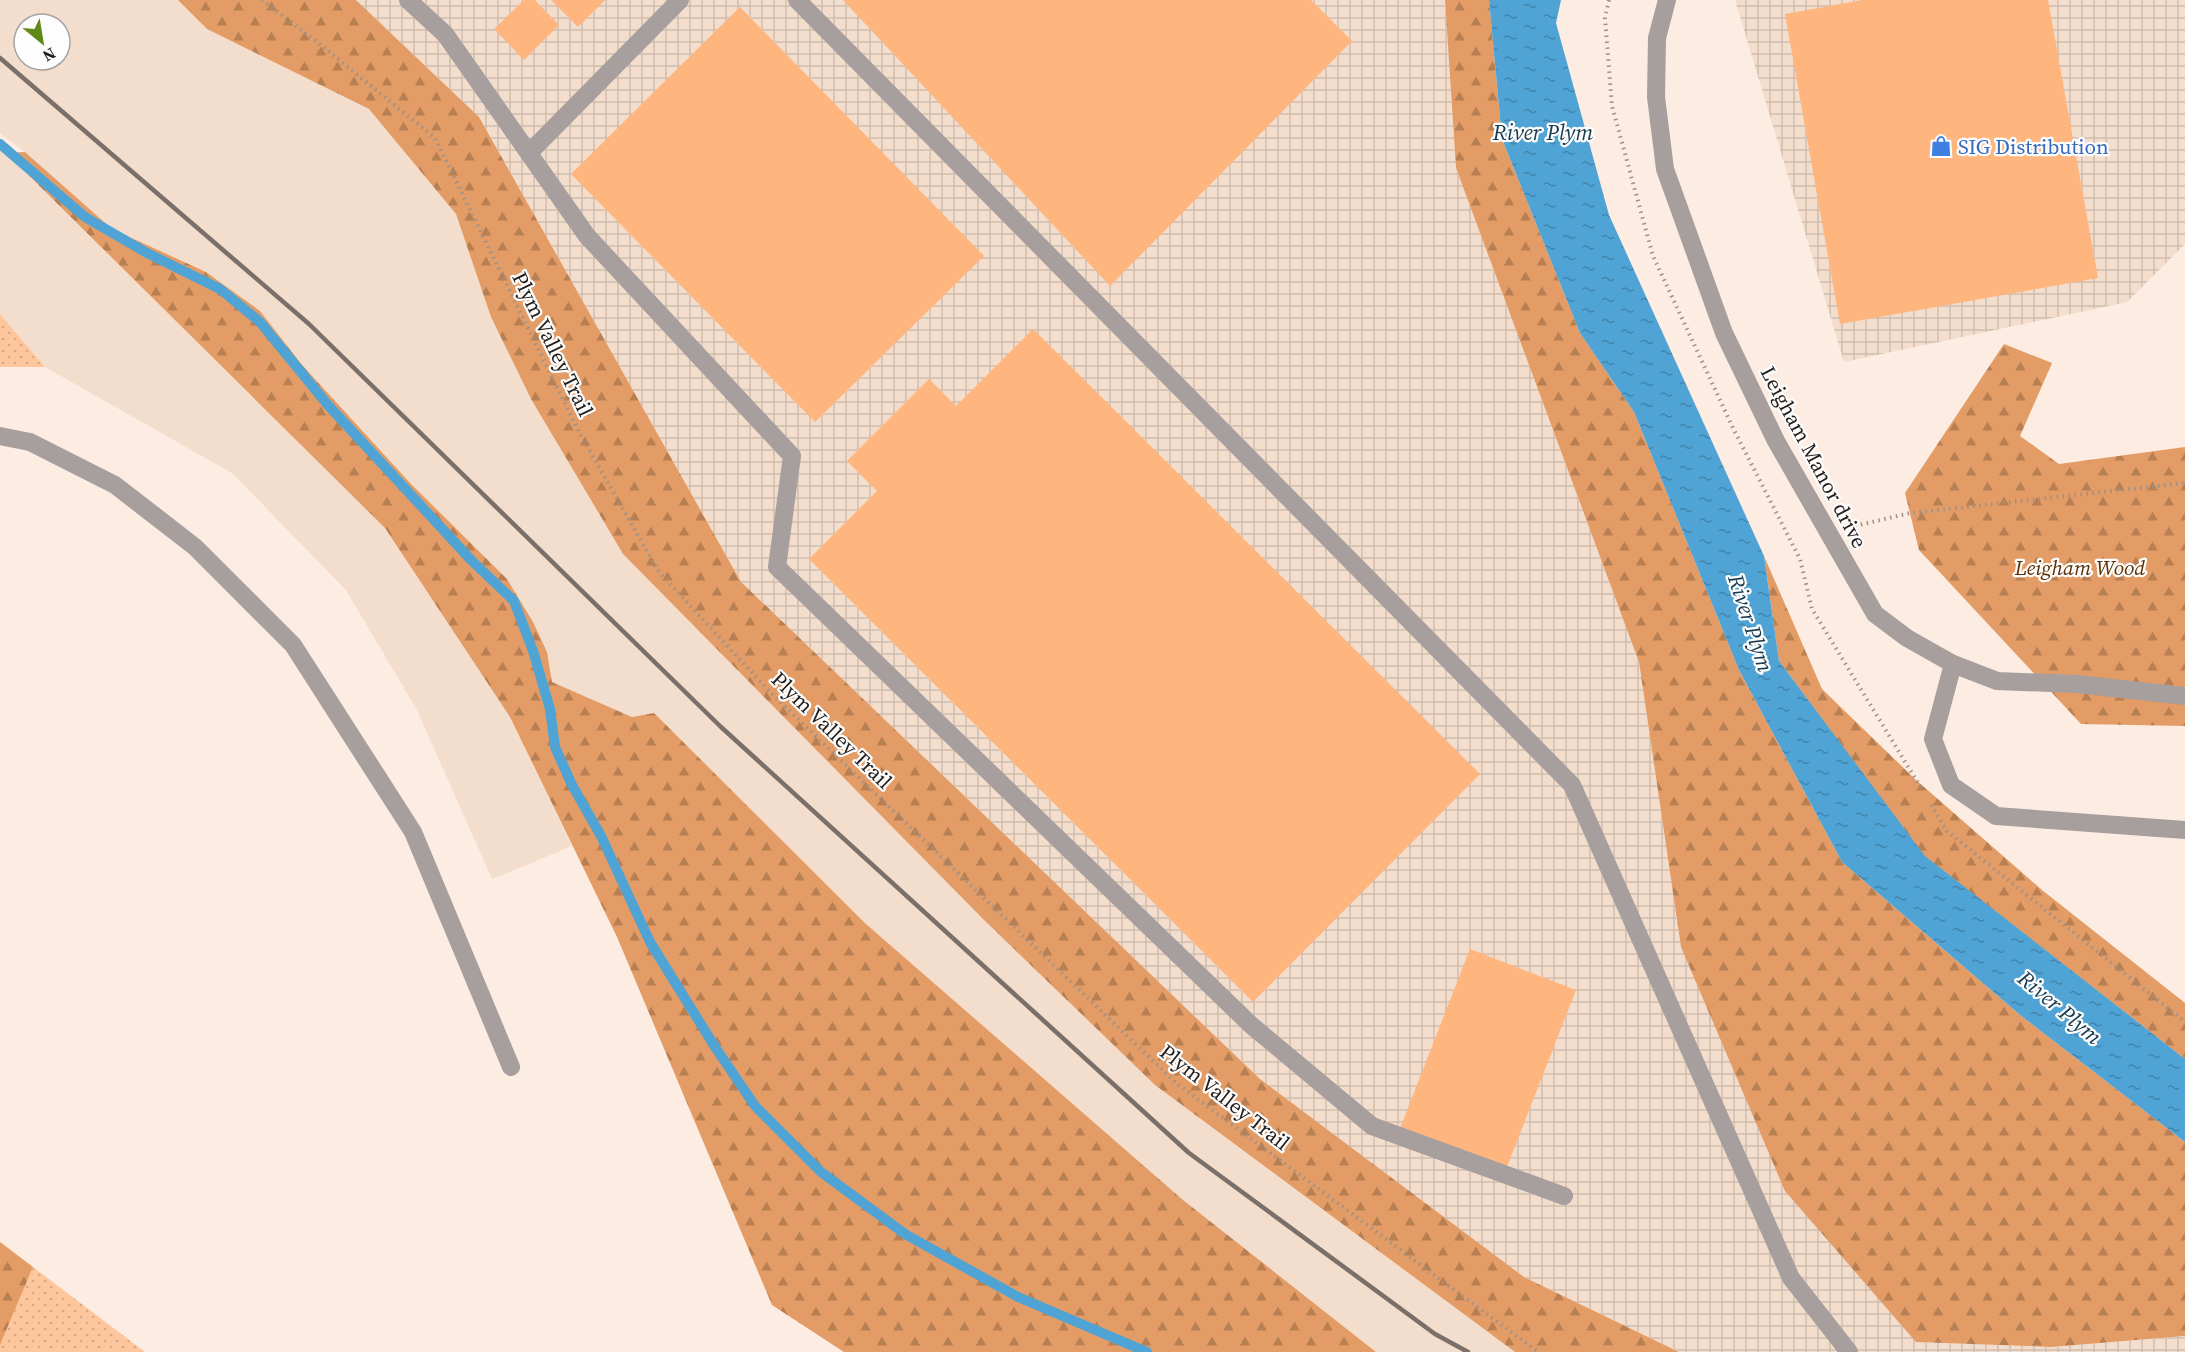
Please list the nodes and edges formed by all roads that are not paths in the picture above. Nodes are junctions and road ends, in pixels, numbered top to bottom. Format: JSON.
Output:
{"nodes":[{"id":1,"x":408,"y":0,"type":"edge"},
{"id":2,"x":680,"y":0,"type":"edge"},
{"id":3,"x":797,"y":0,"type":"edge"},
{"id":4,"x":1667,"y":0,"type":"edge"},
{"id":5,"x":529,"y":153,"type":"junction"},
{"id":6,"x":0,"y":436,"type":"edge"},
{"id":7,"x":1953,"y":664,"type":"junction"},
{"id":8,"x":2185,"y":696,"type":"edge"},
{"id":9,"x":2185,"y":830,"type":"edge"},
{"id":10,"x":510,"y":1067,"type":"dead end"},
{"id":11,"x":1564,"y":1197,"type":"dead end"},
{"id":12,"x":1849,"y":1352,"type":"edge"}],
"edges":[{"from":1,"to":5,"type":"street"},
{"from":2,"to":5,"type":"street"},
{"from":3,"to":12,"type":"street"},
{"from":4,"to":7,"type":"street","name":"Leigham Manor drive"},
{"from":5,"to":11,"type":"street"},
{"from":6,"to":10,"type":"street"},
{"from":7,"to":8,"type":"street","name":"Leigham Manor drive"},
{"from":7,"to":9,"type":"street"}]}
